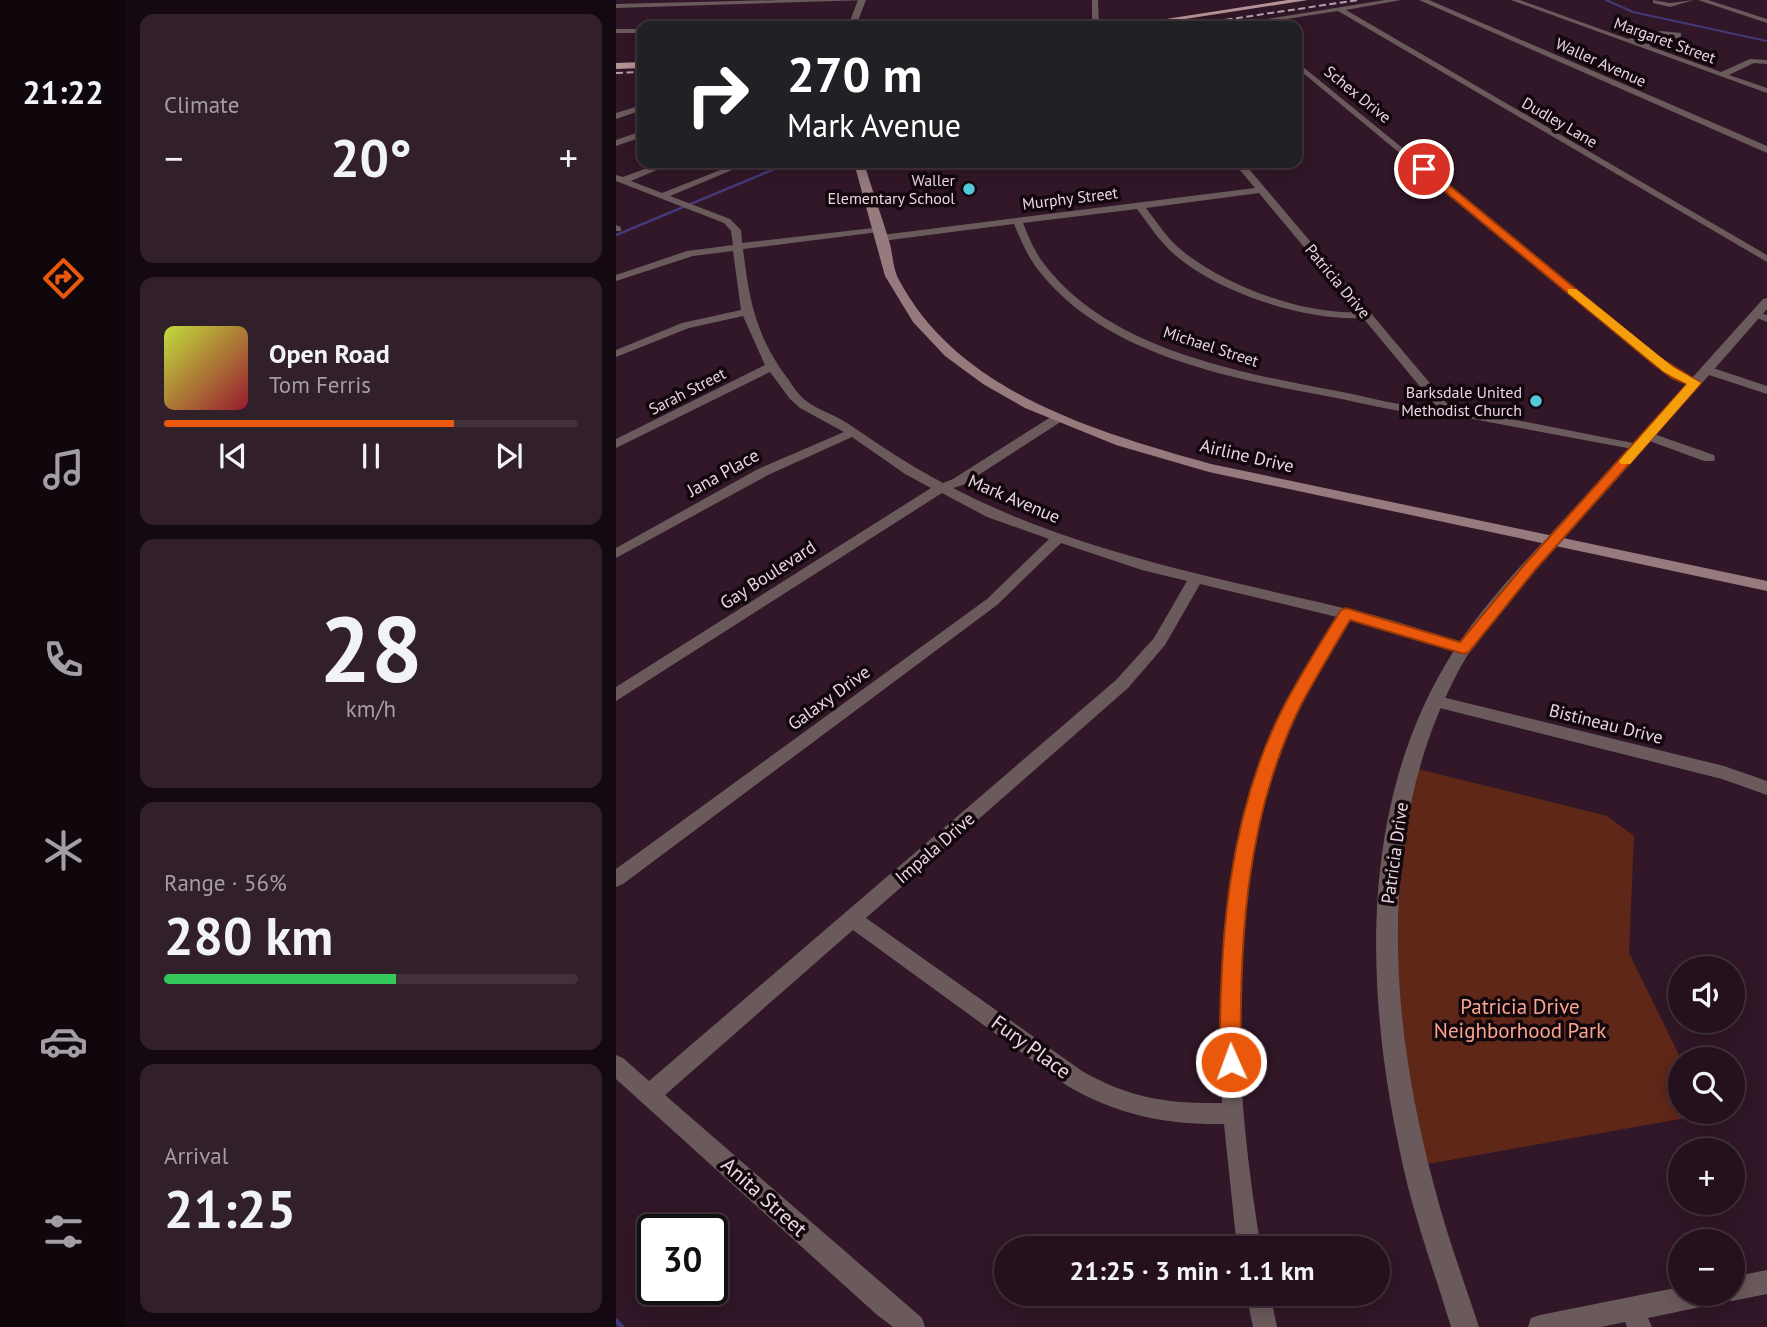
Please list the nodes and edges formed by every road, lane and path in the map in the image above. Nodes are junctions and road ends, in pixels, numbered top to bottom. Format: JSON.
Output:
{"nodes":[{"id":1,"x":863,"y":0,"type":"edge"},
{"id":2,"x":1095,"y":0,"type":"edge"},
{"id":3,"x":1304,"y":0,"type":"edge"},
{"id":4,"x":1398,"y":0,"type":"edge"},
{"id":5,"x":1423,"y":0,"type":"edge"},
{"id":6,"x":1514,"y":0,"type":"edge"},
{"id":7,"x":1658,"y":0,"type":"edge"},
{"id":8,"x":1691,"y":0,"type":"edge"},
{"id":9,"x":1701,"y":0,"type":"edge"},
{"id":10,"x":616,"y":6,"type":"edge"},
{"id":11,"x":1339,"y":9,"type":"junction"},
{"id":12,"x":1230,"y":11,"type":"junction"},
{"id":13,"x":854,"y":21,"type":"edge"},
{"id":14,"x":1096,"y":21,"type":"edge"},
{"id":15,"x":1160,"y":21,"type":"edge"},
{"id":16,"x":1244,"y":21,"type":"edge"},
{"id":17,"x":1272,"y":21,"type":"edge"},
{"id":18,"x":1767,"y":21,"type":"edge"},
{"id":19,"x":616,"y":31,"type":"edge"},
{"id":20,"x":637,"y":31,"type":"edge"},
{"id":21,"x":1627,"y":41,"type":"junction"},
{"id":22,"x":1643,"y":46,"type":"junction"},
{"id":23,"x":1767,"y":62,"type":"edge"},
{"id":24,"x":637,"y":66,"type":"edge"},
{"id":25,"x":618,"y":68,"type":"edge"},
{"id":26,"x":1302,"y":68,"type":"edge"},
{"id":27,"x":1767,"y":68,"type":"edge"},
{"id":28,"x":1757,"y":72,"type":"dead end"},
{"id":29,"x":1721,"y":75,"type":"junction"},
{"id":30,"x":1747,"y":76,"type":"dead end"},
{"id":31,"x":1738,"y":81,"type":"junction"},
{"id":32,"x":1767,"y":91,"type":"edge"},
{"id":33,"x":637,"y":109,"type":"edge"},
{"id":34,"x":616,"y":116,"type":"edge"},
{"id":35,"x":637,"y":136,"type":"edge"},
{"id":36,"x":616,"y":143,"type":"edge"},
{"id":37,"x":1767,"y":150,"type":"edge"},
{"id":38,"x":654,"y":168,"type":"edge"},
{"id":39,"x":733,"y":168,"type":"edge"},
{"id":40,"x":860,"y":168,"type":"edge"},
{"id":41,"x":1243,"y":168,"type":"edge"},
{"id":42,"x":619,"y":180,"type":"edge"},
{"id":43,"x":1262,"y":190,"type":"junction"},
{"id":44,"x":663,"y":196,"type":"junction"},
{"id":45,"x":1140,"y":206,"type":"junction"},
{"id":46,"x":1017,"y":221,"type":"junction"},
{"id":47,"x":880,"y":233,"type":"junction"},
{"id":48,"x":738,"y":246,"type":"junction"},
{"id":49,"x":1767,"y":259,"type":"edge"},
{"id":50,"x":616,"y":278,"type":"edge"},
{"id":51,"x":1767,"y":302,"type":"edge"},
{"id":52,"x":747,"y":312,"type":"junction"},
{"id":53,"x":1366,"y":315,"type":"junction"},
{"id":54,"x":1761,"y":317,"type":"edge"},
{"id":55,"x":616,"y":354,"type":"edge"},
{"id":56,"x":772,"y":366,"type":"junction"},
{"id":57,"x":1707,"y":370,"type":"junction"},
{"id":58,"x":1695,"y":383,"type":"junction"},
{"id":59,"x":1767,"y":390,"type":"edge"},
{"id":60,"x":1446,"y":410,"type":"junction"},
{"id":61,"x":1053,"y":415,"type":"junction"},
{"id":62,"x":853,"y":432,"type":"junction"},
{"id":63,"x":1643,"y":442,"type":"junction"},
{"id":64,"x":616,"y":444,"type":"edge"},
{"id":65,"x":1709,"y":458,"type":"dead end"},
{"id":66,"x":940,"y":488,"type":"junction"},
{"id":67,"x":1057,"y":539,"type":"junction"},
{"id":68,"x":1553,"y":541,"type":"junction"},
{"id":69,"x":616,"y":555,"type":"edge"},
{"id":70,"x":1196,"y":579,"type":"junction"},
{"id":71,"x":1767,"y":586,"type":"edge"},
{"id":72,"x":1346,"y":614,"type":"junction"},
{"id":73,"x":1464,"y":649,"type":"junction"},
{"id":74,"x":616,"y":695,"type":"edge"},
{"id":75,"x":1434,"y":701,"type":"junction"},
{"id":76,"x":1767,"y":788,"type":"edge"},
{"id":77,"x":616,"y":879,"type":"edge"},
{"id":78,"x":853,"y":919,"type":"junction"},
{"id":79,"x":616,"y":1065,"type":"edge"},
{"id":80,"x":649,"y":1094,"type":"junction"},
{"id":81,"x":1233,"y":1113,"type":"junction"},
{"id":82,"x":1248,"y":1236,"type":"edge"},
{"id":83,"x":1767,"y":1282,"type":"edge"},
{"id":84,"x":1745,"y":1286,"type":"edge"},
{"id":85,"x":1261,"y":1306,"type":"edge"},
{"id":86,"x":1672,"y":1306,"type":"edge"},
{"id":87,"x":1636,"y":1318,"type":"edge"},
{"id":88,"x":913,"y":1327,"type":"edge"},
{"id":89,"x":1265,"y":1327,"type":"edge"},
{"id":90,"x":1465,"y":1327,"type":"edge"},
{"id":91,"x":1540,"y":1327,"type":"edge"}],
"edges":[{"from":1,"to":10,"type":"street"},
{"from":1,"to":13,"type":"street"},
{"from":2,"to":14,"type":"street"},
{"from":3,"to":12,"type":"main road"},
{"from":4,"to":11,"type":"street"},
{"from":5,"to":37,"type":"street","name":"Waller Avenue"},
{"from":6,"to":21,"type":"street","name":"Margaret Street"},
{"from":7,"to":8,"type":"street"},
{"from":9,"to":18,"type":"street"},
{"from":11,"to":17,"type":"street"},
{"from":11,"to":49,"type":"street","name":"Dudley Lane"},
{"from":12,"to":15,"type":"main road"},
{"from":12,"to":16,"type":"street"},
{"from":19,"to":20,"type":"street"},
{"from":21,"to":22,"type":"street","name":"Margaret Street"},
{"from":21,"to":22,"type":"street"},
{"from":22,"to":29,"type":"street","name":"Margaret Street"},
{"from":23,"to":29,"type":"street"},
{"from":24,"to":25,"type":"main road"},
{"from":26,"to":58,"type":"street","name":"Schex Drive"},
{"from":27,"to":28,"type":"street"},
{"from":29,"to":31,"type":"street","name":"Margaret Street"},
{"from":30,"to":31,"type":"street"},
{"from":31,"to":32,"type":"street","name":"Margaret Street"},
{"from":33,"to":34,"type":"street"},
{"from":35,"to":36,"type":"street"},
{"from":38,"to":42,"type":"street"},
{"from":39,"to":44,"type":"street"},
{"from":40,"to":47,"type":"main road","name":"Airline Drive"},
{"from":41,"to":43,"type":"street","name":"Patricia Drive"},
{"from":42,"to":44,"type":"street","name":"Mark Avenue"},
{"from":43,"to":45,"type":"street","name":"Murphy Street"},
{"from":43,"to":53,"type":"street","name":"Patricia Drive"},
{"from":44,"to":48,"type":"street","name":"Mark Avenue"},
{"from":45,"to":46,"type":"street","name":"Murphy Street"},
{"from":45,"to":53,"type":"street"},
{"from":46,"to":47,"type":"street","name":"Murphy Street"},
{"from":46,"to":60,"type":"street","name":"Michael Street"},
{"from":47,"to":48,"type":"street","name":"Murphy Street"},
{"from":47,"to":61,"type":"main road","name":"Airline Drive"},
{"from":48,"to":50,"type":"street","name":"Murphy Street"},
{"from":48,"to":52,"type":"street","name":"Mark Avenue"},
{"from":51,"to":54,"type":"street","name":"Patricia Drive"},
{"from":52,"to":55,"type":"street"},
{"from":52,"to":56,"type":"street","name":"Mark Avenue"},
{"from":53,"to":60,"type":"street","name":"Patricia Drive"},
{"from":54,"to":57,"type":"street","name":"Patricia Drive"},
{"from":56,"to":62,"type":"street","name":"Mark Avenue"},
{"from":56,"to":64,"type":"street","name":"Sarah Street"},
{"from":57,"to":58,"type":"street","name":"Patricia Drive"},
{"from":57,"to":59,"type":"street"},
{"from":58,"to":63,"type":"street","name":"Patricia Drive"},
{"from":60,"to":63,"type":"street"},
{"from":61,"to":66,"type":"street","name":"Gay Boulevard"},
{"from":61,"to":68,"type":"main road","name":"Airline Drive"},
{"from":62,"to":66,"type":"street","name":"Mark Avenue"},
{"from":62,"to":69,"type":"street","name":"Jana Place"},
{"from":63,"to":65,"type":"street"},
{"from":63,"to":68,"type":"street","name":"Patricia Drive"},
{"from":66,"to":67,"type":"street","name":"Mark Avenue"},
{"from":66,"to":74,"type":"street","name":"Gay Boulevard"},
{"from":67,"to":70,"type":"street","name":"Mark Avenue"},
{"from":67,"to":77,"type":"street","name":"Galaxy Drive"},
{"from":68,"to":71,"type":"main road","name":"Airline Drive"},
{"from":68,"to":73,"type":"street","name":"Patricia Drive"},
{"from":70,"to":72,"type":"street","name":"Mark Avenue"},
{"from":70,"to":78,"type":"street","name":"Impala Drive"},
{"from":72,"to":73,"type":"street","name":"Mark Avenue"},
{"from":72,"to":81,"type":"street"},
{"from":73,"to":75,"type":"street","name":"Patricia Drive"},
{"from":75,"to":76,"type":"street","name":"Bistineau Drive"},
{"from":75,"to":90,"type":"street","name":"Patricia Drive"},
{"from":78,"to":80,"type":"street","name":"Impala Drive"},
{"from":78,"to":81,"type":"street","name":"Fury Place"},
{"from":79,"to":80,"type":"street","name":"Anita Street"},
{"from":80,"to":88,"type":"street","name":"Anita Street"},
{"from":81,"to":82,"type":"street"},
{"from":83,"to":84,"type":"street"},
{"from":85,"to":89,"type":"street"},
{"from":86,"to":87,"type":"street"},
{"from":87,"to":91,"type":"street"}]}
